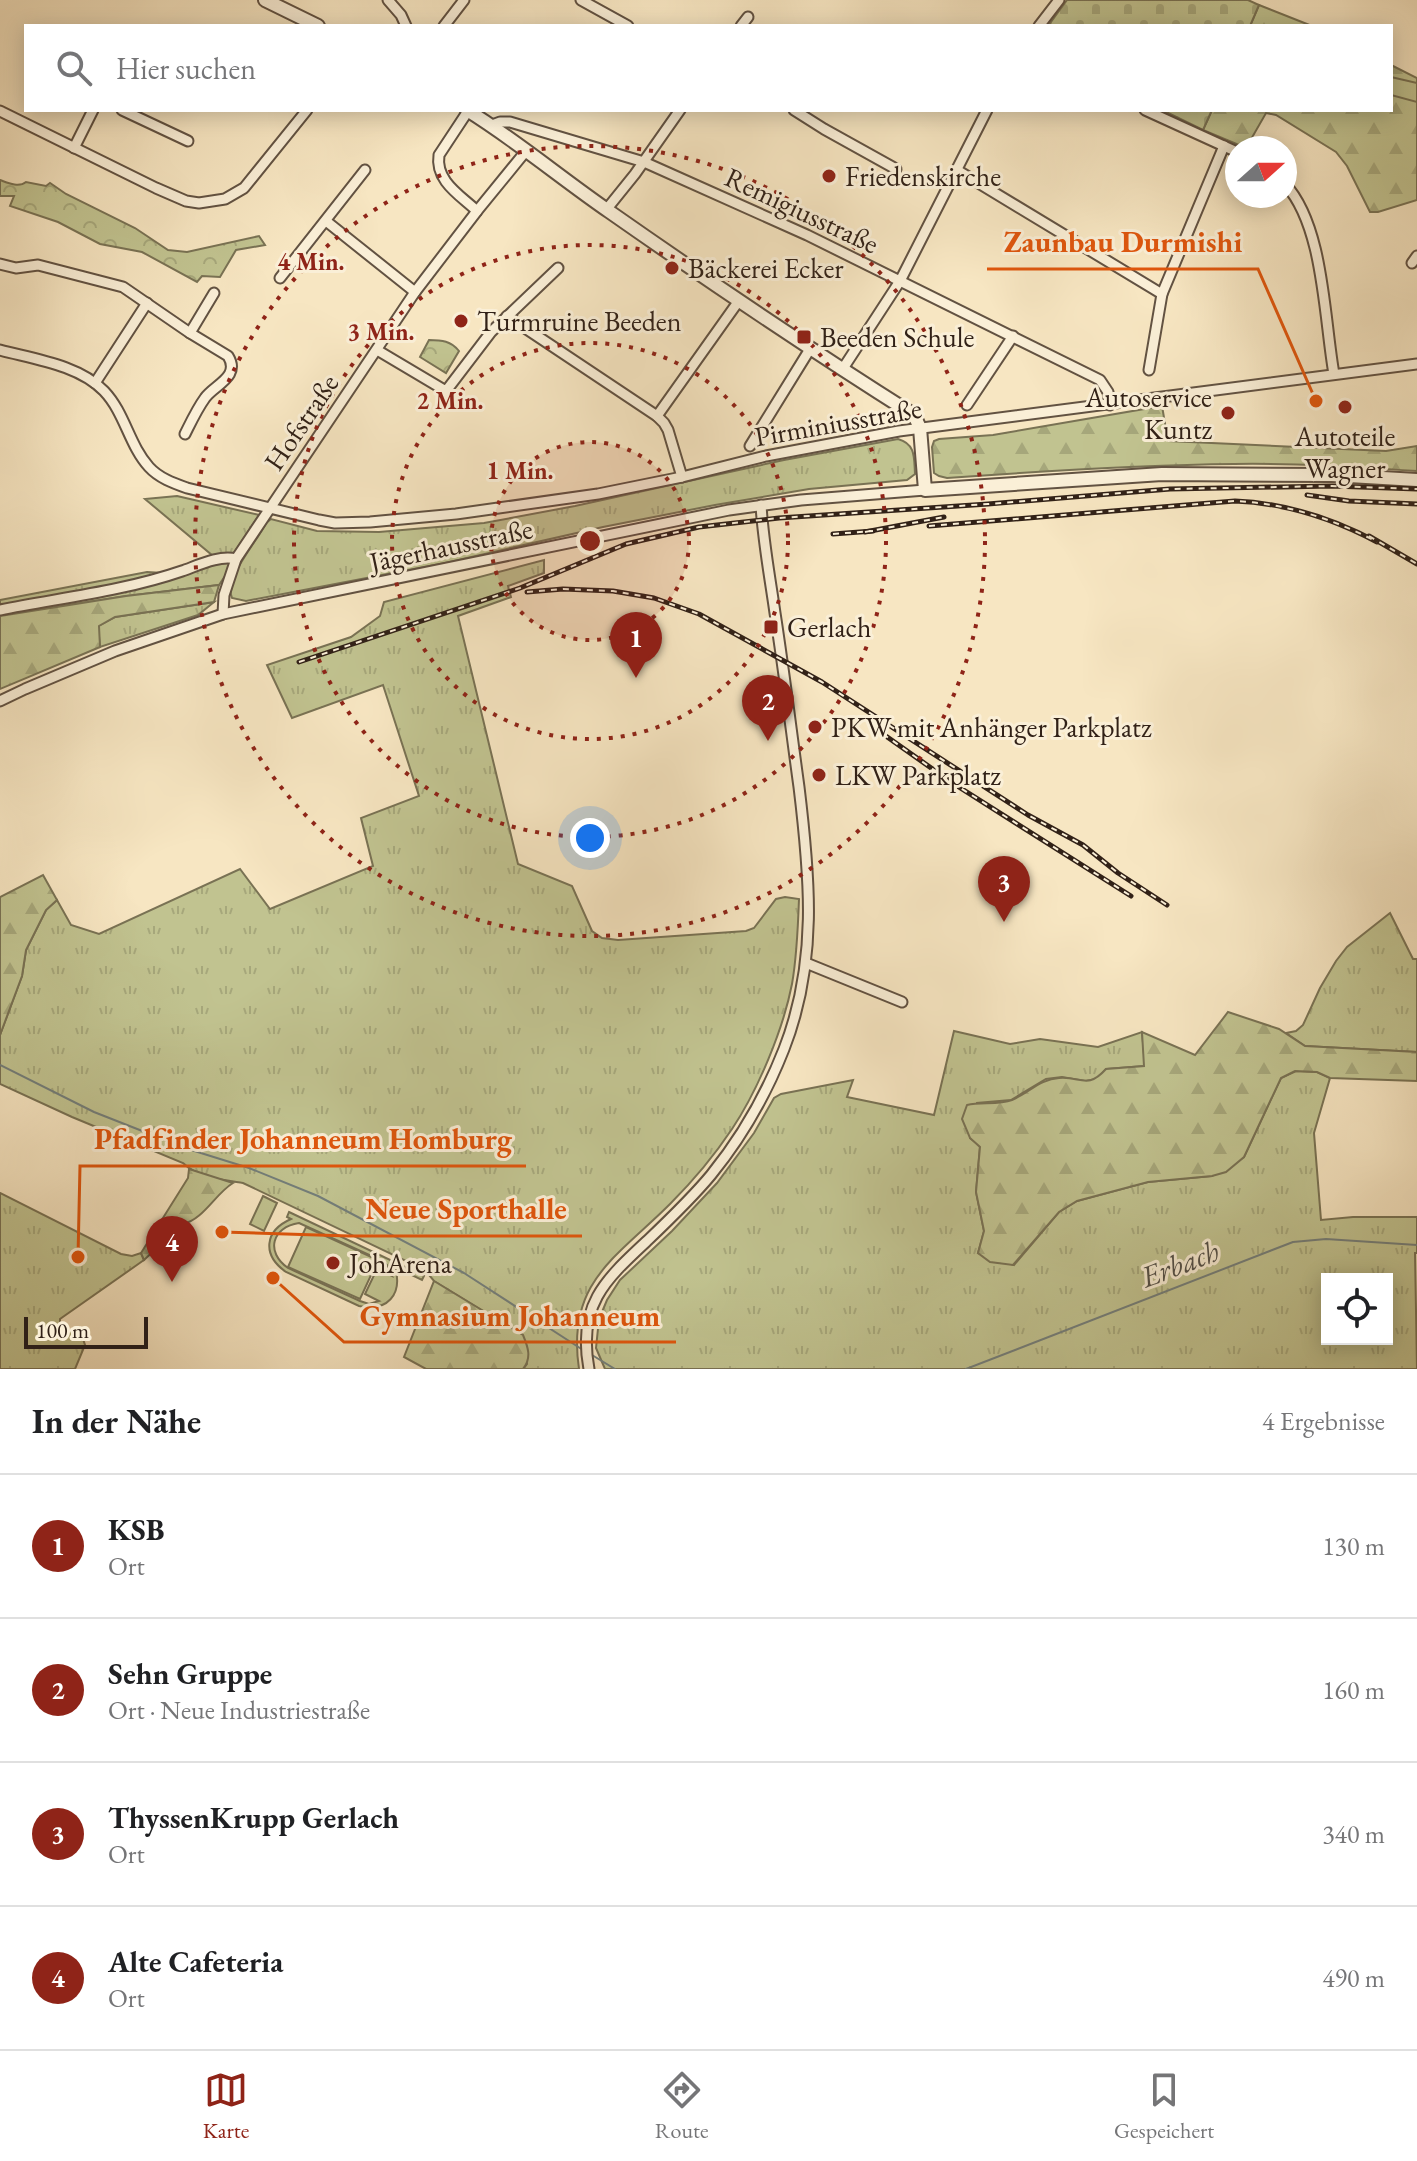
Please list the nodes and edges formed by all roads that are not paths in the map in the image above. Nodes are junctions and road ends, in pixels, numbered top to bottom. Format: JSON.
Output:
{"nodes":[{"id":1,"x":265,"y":0,"type":"edge"},
{"id":2,"x":388,"y":0,"type":"edge"},
{"id":3,"x":464,"y":0,"type":"edge"},
{"id":4,"x":581,"y":0,"type":"edge"},
{"id":5,"x":1059,"y":0,"type":"edge"},
{"id":6,"x":314,"y":24,"type":"edge"},
{"id":7,"x":405,"y":24,"type":"edge"},
{"id":8,"x":446,"y":24,"type":"edge"},
{"id":9,"x":624,"y":24,"type":"edge"},
{"id":10,"x":1041,"y":24,"type":"edge"},
{"id":11,"x":0,"y":111,"type":"edge"},
{"id":12,"x":92,"y":112,"type":"edge"},
{"id":13,"x":126,"y":112,"type":"edge"},
{"id":14,"x":305,"y":112,"type":"edge"},
{"id":15,"x":467,"y":112,"type":"edge"},
{"id":16,"x":471,"y":112,"type":"edge"},
{"id":17,"x":679,"y":112,"type":"edge"},
{"id":18,"x":797,"y":112,"type":"edge"},
{"id":19,"x":986,"y":112,"type":"edge"},
{"id":20,"x":1149,"y":112,"type":"edge"},
{"id":21,"x":492,"y":125,"type":"junction"},
{"id":22,"x":188,"y":141,"type":"dead end"},
{"id":23,"x":1224,"y":146,"type":"joint"},
{"id":24,"x":74,"y":148,"type":"junction"},
{"id":25,"x":526,"y":151,"type":"junction"},
{"id":26,"x":644,"y":162,"type":"junction"},
{"id":27,"x":896,"y":169,"type":"dead end"},
{"id":28,"x":365,"y":170,"type":"dead end"},
{"id":29,"x":957,"y":170,"type":"junction"},
{"id":30,"x":1297,"y":201,"type":"edge"},
{"id":31,"x":606,"y":210,"type":"junction"},
{"id":32,"x":477,"y":211,"type":"junction"},
{"id":33,"x":326,"y":221,"type":"junction"},
{"id":34,"x":0,"y":264,"type":"edge"},
{"id":35,"x":558,"y":268,"type":"dead end"},
{"id":36,"x":280,"y":278,"type":"dead end"},
{"id":37,"x":900,"y":281,"type":"junction"},
{"id":38,"x":415,"y":292,"type":"junction"},
{"id":39,"x":214,"y":293,"type":"dead end"},
{"id":40,"x":1162,"y":294,"type":"junction"},
{"id":41,"x":738,"y":302,"type":"junction"},
{"id":42,"x":147,"y":303,"type":"junction"},
{"id":43,"x":507,"y":316,"type":"junction"},
{"id":44,"x":190,"y":333,"type":"junction"},
{"id":45,"x":1013,"y":336,"type":"junction"},
{"id":46,"x":810,"y":349,"type":"junction"},
{"id":47,"x":0,"y":350,"type":"edge"},
{"id":48,"x":377,"y":350,"type":"junction"},
{"id":49,"x":1417,"y":364,"type":"edge"},
{"id":50,"x":842,"y":370,"type":"junction"},
{"id":51,"x":1149,"y":370,"type":"dead end"},
{"id":52,"x":1334,"y":374,"type":"junction"},
{"id":53,"x":95,"y":383,"type":"junction"},
{"id":54,"x":967,"y":405,"type":"dead end"},
{"id":55,"x":1110,"y":405,"type":"junction"},
{"id":56,"x":657,"y":416,"type":"junction"},
{"id":57,"x":920,"y":428,"type":"junction"},
{"id":58,"x":185,"y":434,"type":"dead end"},
{"id":59,"x":750,"y":446,"type":"dead end"},
{"id":60,"x":682,"y":477,"type":"junction"},
{"id":61,"x":1417,"y":480,"type":"edge"},
{"id":62,"x":925,"y":490,"type":"junction"},
{"id":63,"x":761,"y":505,"type":"junction"},
{"id":64,"x":270,"y":507,"type":"junction"},
{"id":65,"x":236,"y":559,"type":"junction"},
{"id":66,"x":0,"y":610,"type":"edge"},
{"id":67,"x":223,"y":614,"type":"junction"},
{"id":68,"x":0,"y":701,"type":"edge"},
{"id":69,"x":806,"y":963,"type":"junction"},
{"id":70,"x":902,"y":1002,"type":"dead end"},
{"id":71,"x":588,"y":1366,"type":"edge"}],
"edges":[{"from":1,"to":6,"type":"street"},
{"from":2,"to":7,"type":"street"},
{"from":3,"to":8,"type":"street"},
{"from":4,"to":9,"type":"street"},
{"from":5,"to":10,"type":"street"},
{"from":11,"to":24,"type":"street"},
{"from":12,"to":24,"type":"street"},
{"from":13,"to":22,"type":"street"},
{"from":14,"to":24,"type":"street"},
{"from":15,"to":32,"type":"street"},
{"from":16,"to":21,"type":"street"},
{"from":17,"to":26,"type":"street"},
{"from":18,"to":27,"type":"street"},
{"from":19,"to":29,"type":"street"},
{"from":20,"to":23,"type":"street"},
{"from":21,"to":25,"type":"street"},
{"from":21,"to":26,"type":"street","name":"Remigiusstraße"},
{"from":23,"to":40,"type":"street"},
{"from":25,"to":31,"type":"street"},
{"from":25,"to":32,"type":"street","name":"Hofstraße"},
{"from":26,"to":31,"type":"street"},
{"from":26,"to":37,"type":"street","name":"Remigiusstraße"},
{"from":28,"to":33,"type":"street"},
{"from":29,"to":37,"type":"street"},
{"from":29,"to":40,"type":"street"},
{"from":30,"to":52,"type":"street"},
{"from":31,"to":41,"type":"street"},
{"from":32,"to":38,"type":"street","name":"Hofstraße"},
{"from":33,"to":36,"type":"street"},
{"from":33,"to":38,"type":"street"},
{"from":34,"to":42,"type":"street"},
{"from":35,"to":43,"type":"street"},
{"from":37,"to":45,"type":"street","name":"Remigiusstraße"},
{"from":37,"to":50,"type":"street"},
{"from":38,"to":48,"type":"street","name":"Hofstraße"},
{"from":39,"to":44,"type":"street"},
{"from":40,"to":51,"type":"street"},
{"from":41,"to":46,"type":"street"},
{"from":41,"to":56,"type":"street"},
{"from":42,"to":44,"type":"street"},
{"from":42,"to":53,"type":"street"},
{"from":43,"to":48,"type":"street"},
{"from":43,"to":56,"type":"street"},
{"from":44,"to":58,"type":"street"},
{"from":45,"to":54,"type":"street"},
{"from":45,"to":55,"type":"street","name":"Remigiusstraße"},
{"from":46,"to":50,"type":"street"},
{"from":46,"to":59,"type":"street"},
{"from":47,"to":53,"type":"street"},
{"from":48,"to":64,"type":"street","name":"Hofstraße"},
{"from":49,"to":52,"type":"street","name":"Pirminiusstraße"},
{"from":50,"to":57,"type":"street"},
{"from":52,"to":55,"type":"street","name":"Pirminiusstraße"},
{"from":53,"to":64,"type":"street","name":"Pirminiusstraße"},
{"from":55,"to":57,"type":"street","name":"Pirminiusstraße"},
{"from":56,"to":60,"type":"street"},
{"from":57,"to":60,"type":"street","name":"Pirminiusstraße"},
{"from":57,"to":62,"type":"street"},
{"from":60,"to":64,"type":"street","name":"Pirminiusstraße"},
{"from":61,"to":62,"type":"street"},
{"from":62,"to":63,"type":"street","name":"Jägerhausstraße"},
{"from":63,"to":67,"type":"street","name":"Jägerhausstraße"},
{"from":63,"to":69,"type":"street"},
{"from":64,"to":65,"type":"street","name":"Hofstraße"},
{"from":65,"to":66,"type":"street"},
{"from":65,"to":67,"type":"street","name":"Hofstraße"},
{"from":67,"to":68,"type":"street","name":"Jägerhausstraße"},
{"from":69,"to":70,"type":"street"},
{"from":69,"to":71,"type":"street"}]}
